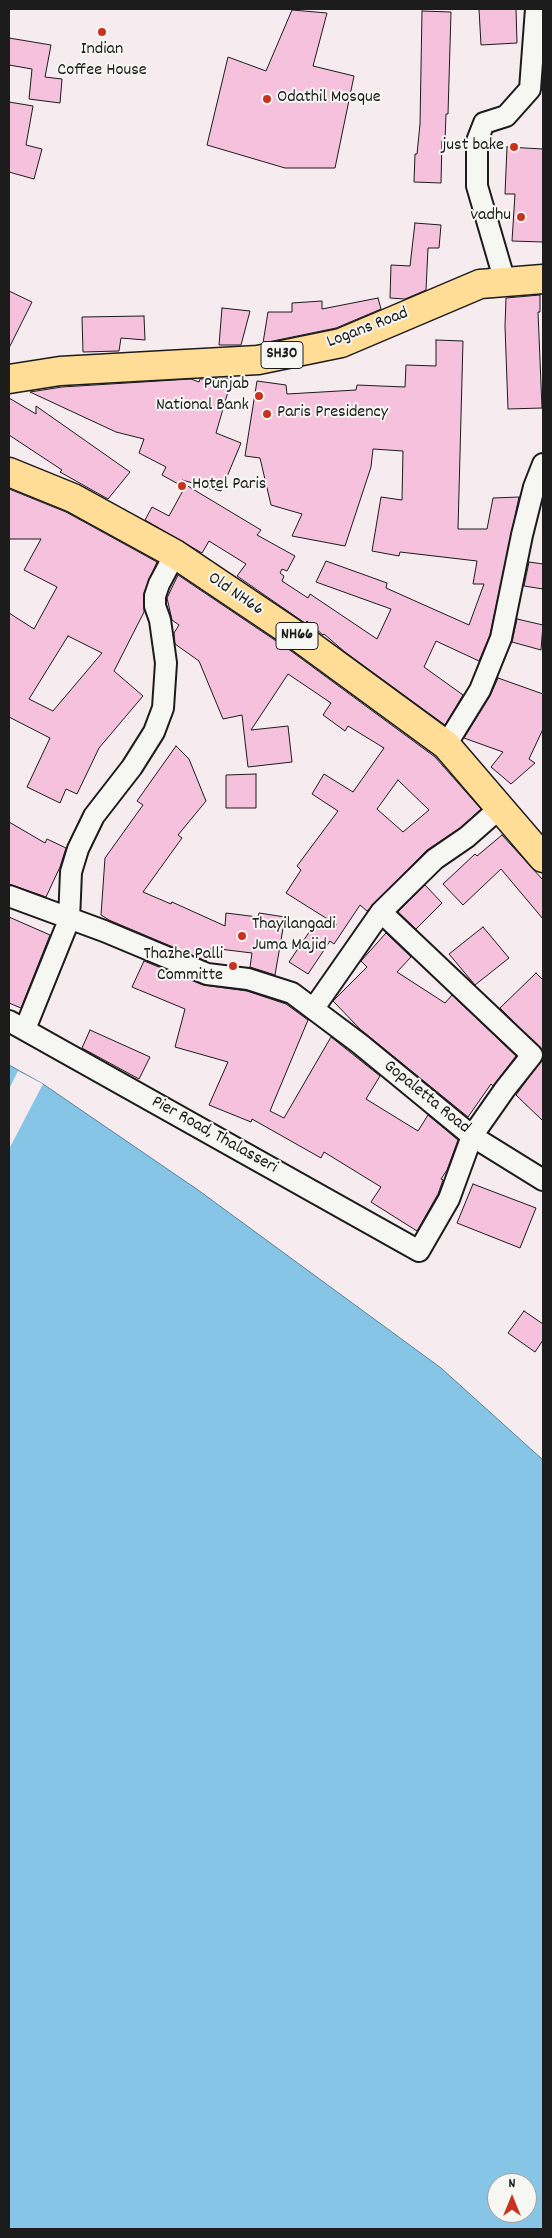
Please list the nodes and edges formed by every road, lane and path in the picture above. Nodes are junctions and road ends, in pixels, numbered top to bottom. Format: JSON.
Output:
{"nodes":[{"id":1,"x":536,"y":9,"type":"edge"},
{"id":2,"x":543,"y":279,"type":"edge"},
{"id":3,"x":505,"y":282,"type":"junction"},
{"id":4,"x":9,"y":380,"type":"edge"},
{"id":5,"x":543,"y":464,"type":"edge"},
{"id":6,"x":9,"y":472,"type":"edge"},
{"id":7,"x":175,"y":554,"type":"junction"},
{"id":8,"x":446,"y":745,"type":"junction"},
{"id":9,"x":501,"y":807,"type":"junction"},
{"id":10,"x":543,"y":858,"type":"edge"},
{"id":11,"x":9,"y":896,"type":"edge"},
{"id":12,"x":381,"y":912,"type":"junction"},
{"id":13,"x":69,"y":920,"type":"junction"},
{"id":14,"x":314,"y":1008,"type":"junction"},
{"id":15,"x":17,"y":1025,"type":"edge"},
{"id":16,"x":538,"y":1061,"type":"edge"},
{"id":17,"x":472,"y":1136,"type":"junction"},
{"id":18,"x":543,"y":1180,"type":"edge"}],
"edges":[{"from":1,"to":3,"type":"street"},
{"from":2,"to":3,"type":"main road","name":"Logans Road","number":"SH30"},
{"from":3,"to":4,"type":"main road","name":"Logans Road","number":"SH30"},
{"from":5,"to":8,"type":"street"},
{"from":6,"to":7,"type":"main road","name":"Old NH66","number":"NH66"},
{"from":7,"to":8,"type":"main road","name":"Old NH66","number":"NH66"},
{"from":7,"to":13,"type":"street"},
{"from":8,"to":9,"type":"main road","name":"Old NH66","number":"NH66"},
{"from":9,"to":10,"type":"main road","name":"Old NH66","number":"NH66"},
{"from":9,"to":12,"type":"street"},
{"from":11,"to":13,"type":"street","name":"Gopaletta Road"},
{"from":12,"to":14,"type":"street"},
{"from":12,"to":16,"type":"street"},
{"from":13,"to":14,"type":"street","name":"Gopaletta Road"},
{"from":13,"to":15,"type":"street"},
{"from":14,"to":17,"type":"street","name":"Gopaletta Road"},
{"from":15,"to":17,"type":"street","name":"Pier Road, Thalasseri"},
{"from":16,"to":17,"type":"street"},
{"from":17,"to":18,"type":"street","name":"Gopaletta Road"}]}
